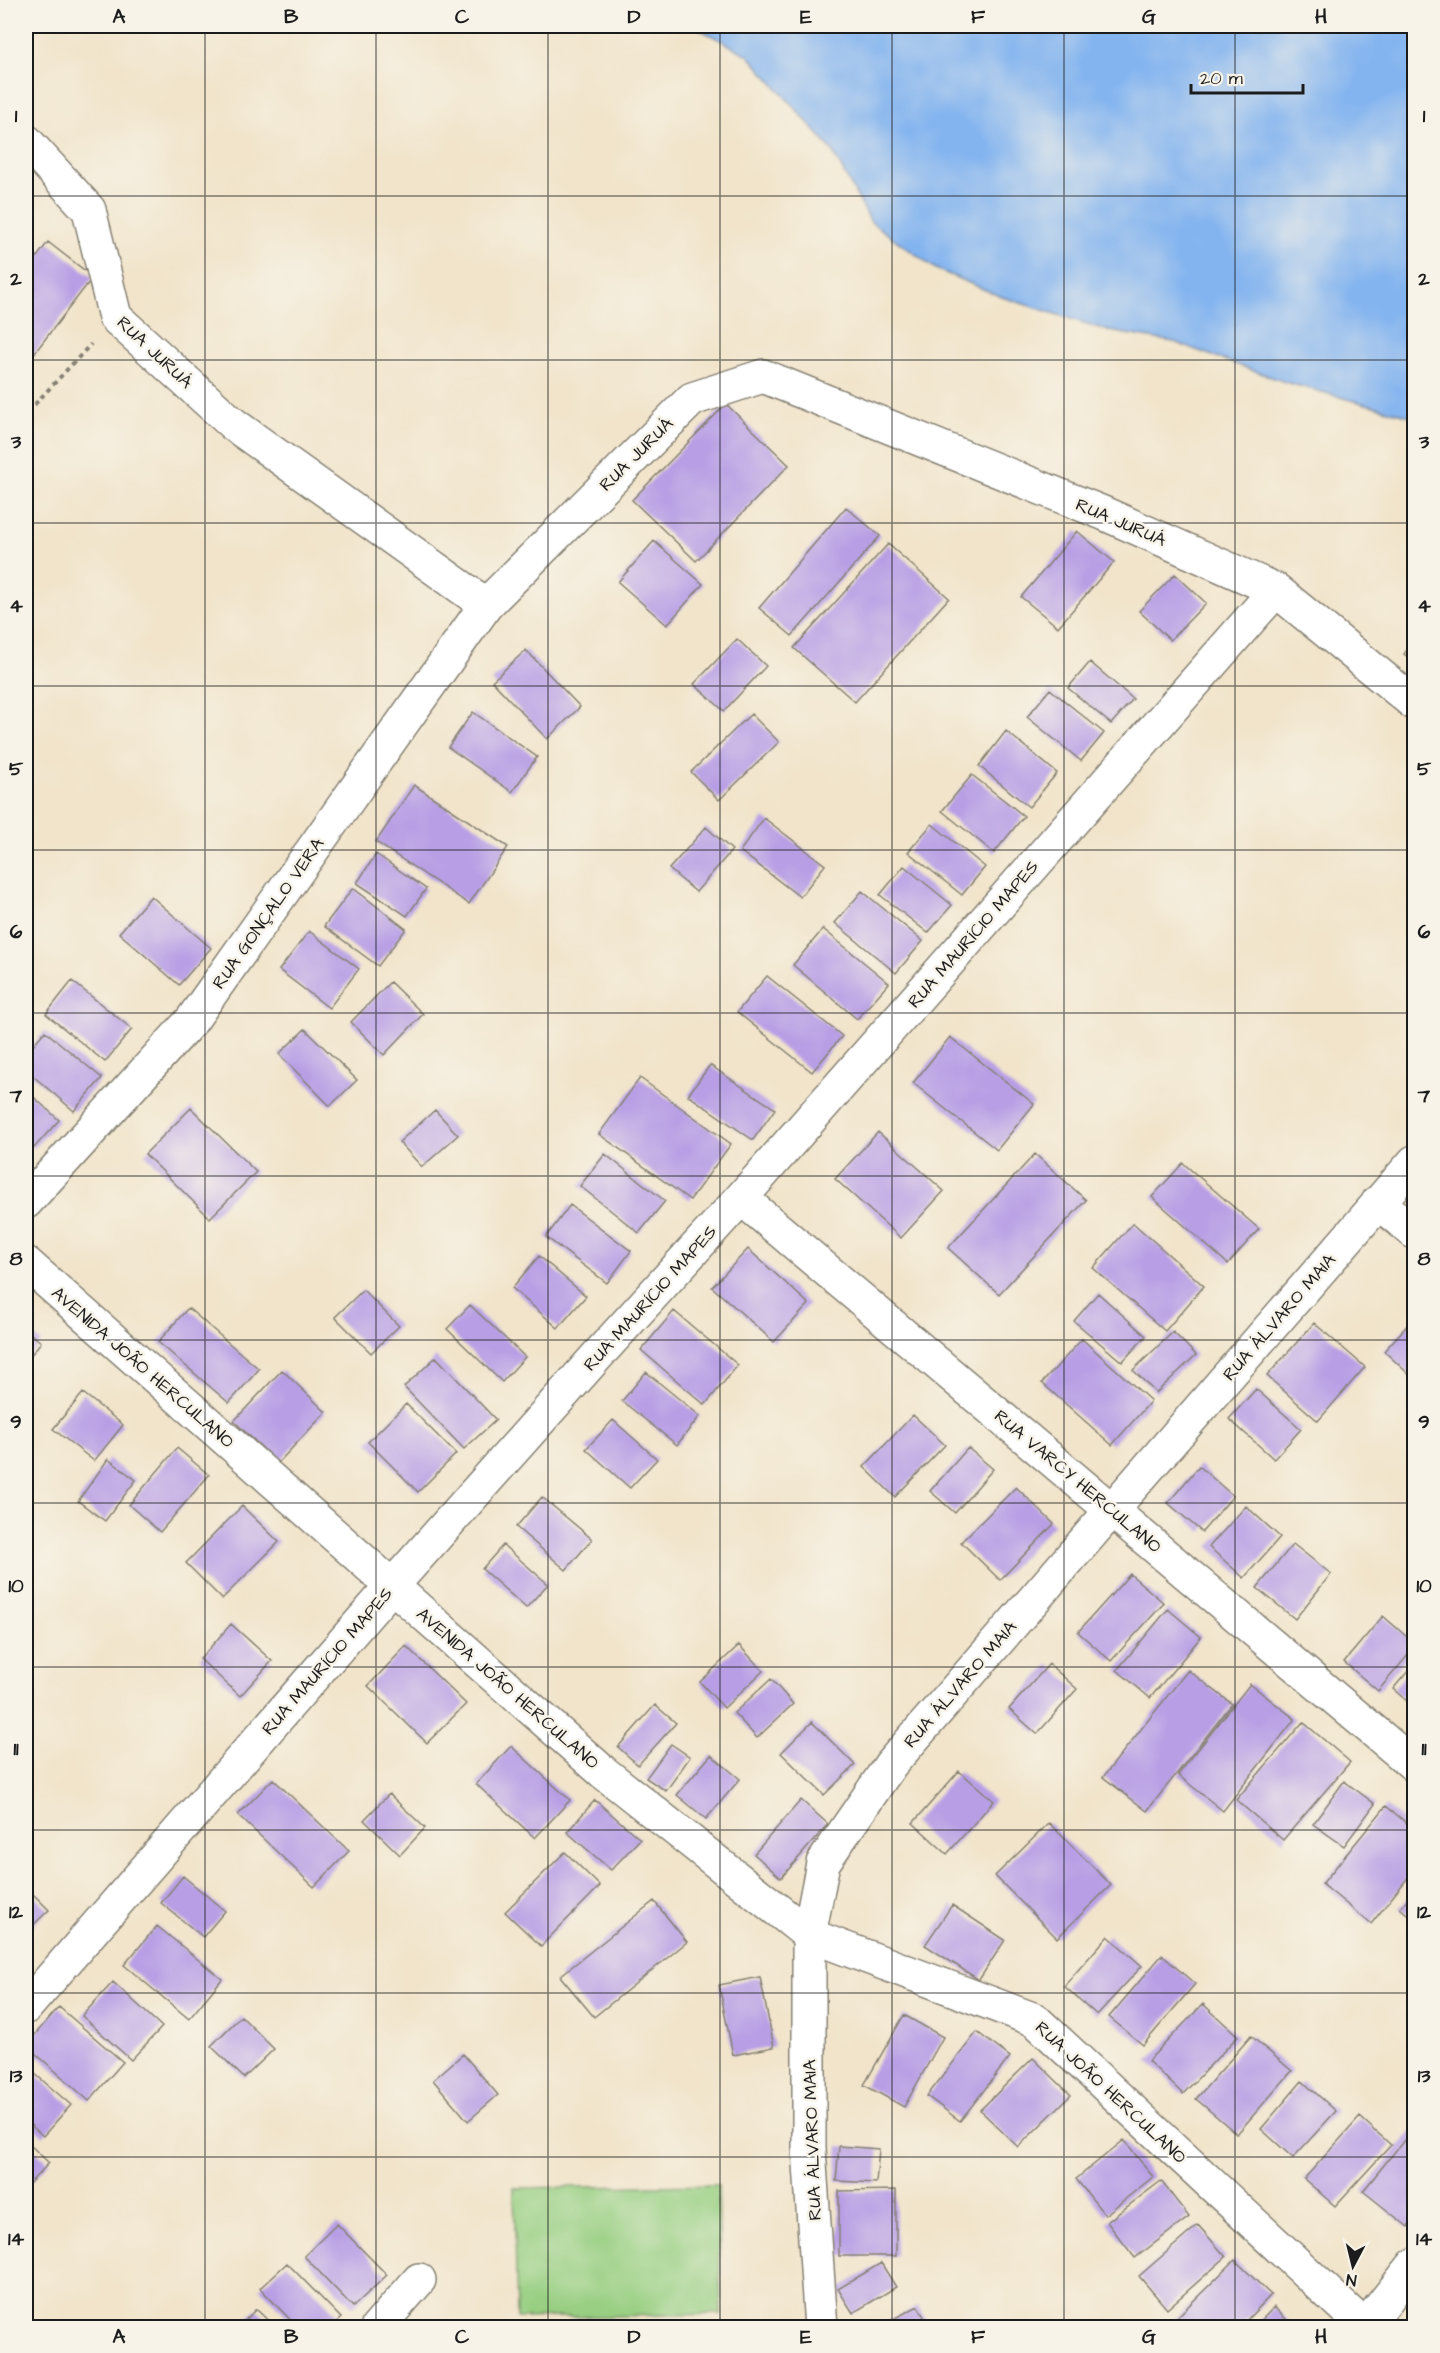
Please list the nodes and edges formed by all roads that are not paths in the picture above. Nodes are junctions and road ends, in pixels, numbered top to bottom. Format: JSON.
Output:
{"nodes":[{"id":1,"x":26,"y":141,"type":"edge"},
{"id":2,"x":1276,"y":590,"type":"junction"},
{"id":3,"x":486,"y":605,"type":"junction"},
{"id":4,"x":1414,"y":703,"type":"edge"},
{"id":5,"x":1414,"y":1162,"type":"edge"},
{"id":6,"x":741,"y":1198,"type":"junction"},
{"id":7,"x":26,"y":1202,"type":"edge"},
{"id":8,"x":1378,"y":1202,"type":"junction"},
{"id":9,"x":1414,"y":1232,"type":"edge"},
{"id":10,"x":26,"y":1263,"type":"edge"},
{"id":11,"x":1112,"y":1509,"type":"junction"},
{"id":12,"x":392,"y":1586,"type":"junction"},
{"id":13,"x":1414,"y":1765,"type":"edge"},
{"id":14,"x":809,"y":1935,"type":"junction"},
{"id":15,"x":26,"y":2007,"type":"edge"},
{"id":16,"x":1414,"y":2265,"type":"edge"},
{"id":17,"x":419,"y":2280,"type":"dead end"},
{"id":18,"x":1365,"y":2327,"type":"edge"},
{"id":19,"x":377,"y":2328,"type":"edge"},
{"id":20,"x":821,"y":2328,"type":"edge"}],
"edges":[{"from":1,"to":3,"type":"street","name":"RUA JURUÁ"},
{"from":2,"to":3,"type":"street","name":"RUA JURUÁ"},
{"from":2,"to":4,"type":"street","name":"RUA JURUÁ"},
{"from":2,"to":6,"type":"street","name":"RUA MAURÍCIO MAPES"},
{"from":3,"to":7,"type":"street","name":"RUA GONÇALO VERA"},
{"from":5,"to":8,"type":"street","name":"RUA ÁLVARO MAIA"},
{"from":6,"to":11,"type":"street","name":"RUA VARCY HERCULANO"},
{"from":6,"to":12,"type":"street","name":"RUA MAURÍCIO MAPES"},
{"from":8,"to":9,"type":"street"},
{"from":8,"to":11,"type":"street","name":"RUA ÁLVARO MAIA"},
{"from":10,"to":12,"type":"street","name":"AVENIDA JOÃO HERCULANO"},
{"from":11,"to":13,"type":"street","name":"RUA VARCY HERCULANO"},
{"from":11,"to":14,"type":"street","name":"RUA ÁLVARO MAIA"},
{"from":12,"to":14,"type":"street","name":"AVENIDA JOÃO HERCULANO"},
{"from":12,"to":15,"type":"street","name":"RUA MAURÍCIO MAPES"},
{"from":14,"to":18,"type":"street","name":"RUA JOÃO HERCULANO"},
{"from":14,"to":20,"type":"street","name":"RUA ÁLVARO MAIA"},
{"from":16,"to":18,"type":"street"},
{"from":17,"to":19,"type":"street"}]}
